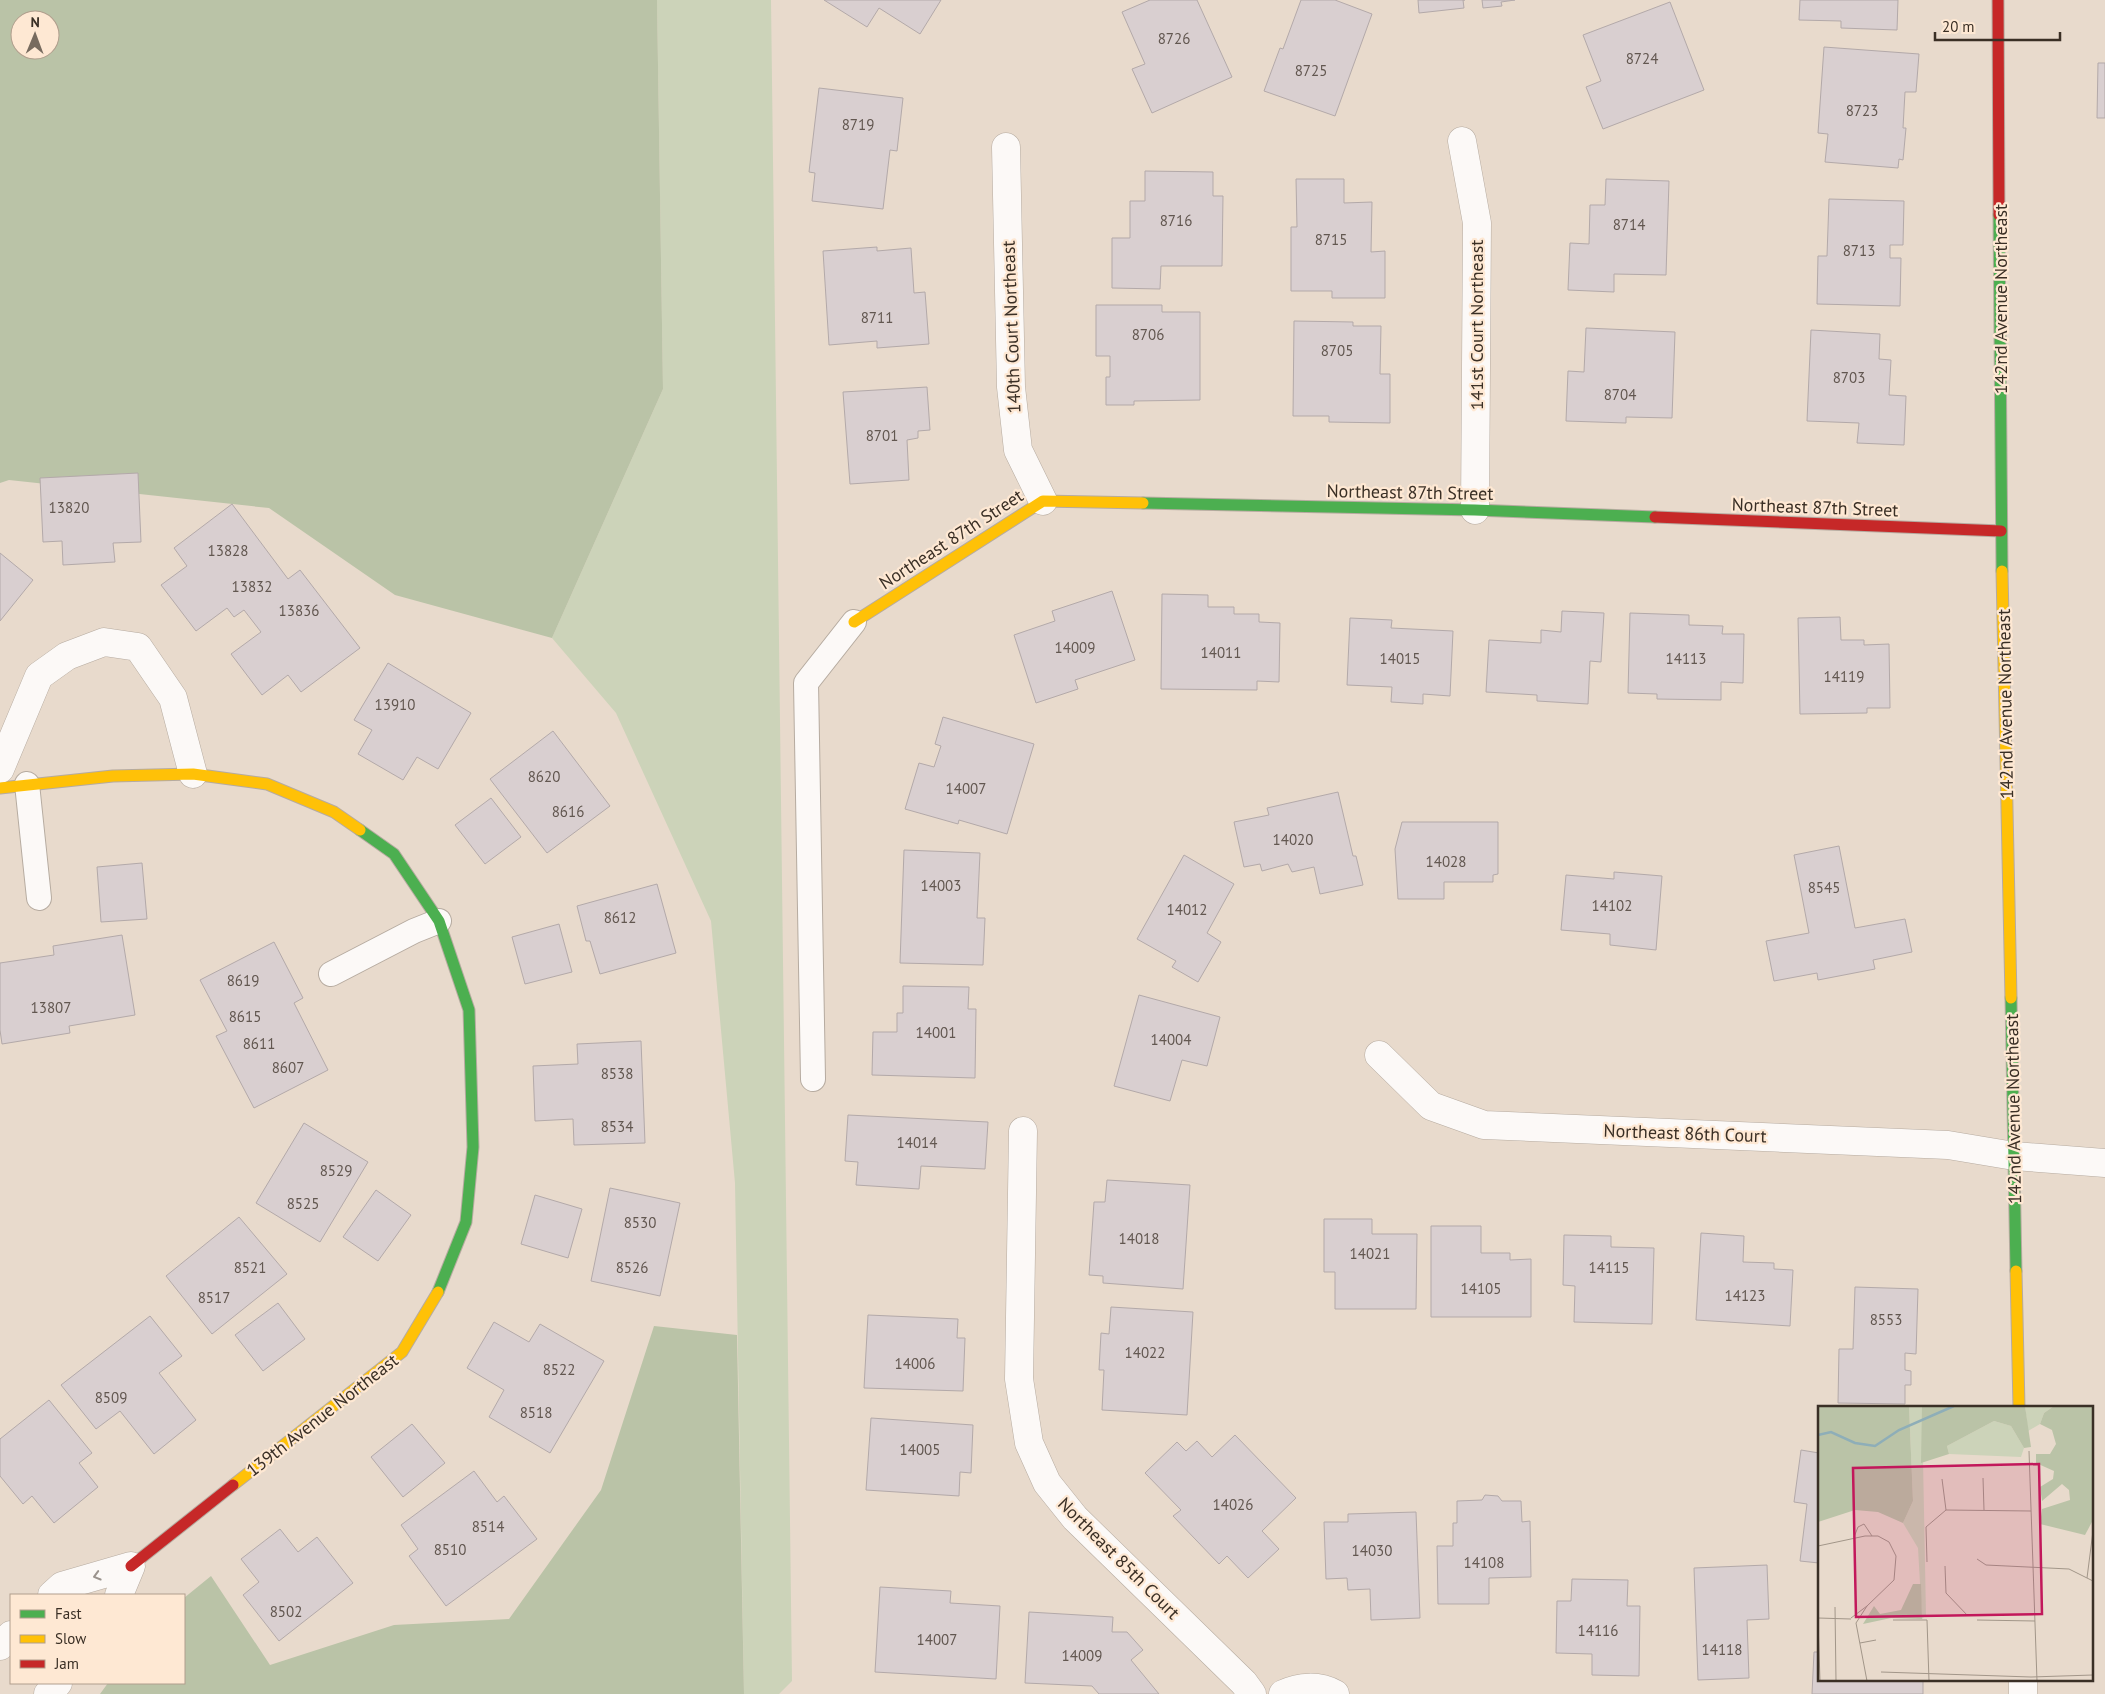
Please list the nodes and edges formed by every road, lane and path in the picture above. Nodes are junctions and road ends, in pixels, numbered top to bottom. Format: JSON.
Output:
{"nodes":[{"id":1,"x":1998,"y":0,"type":"edge"},
{"id":2,"x":1462,"y":141,"type":"dead end"},
{"id":3,"x":1006,"y":147,"type":"dead end"},
{"id":4,"x":1043,"y":501,"type":"junction"},
{"id":5,"x":1475,"y":510,"type":"junction"},
{"id":6,"x":2001,"y":531,"type":"junction"},
{"id":7,"x":854,"y":622,"type":"joint"},
{"id":8,"x":0,"y":768,"type":"edge"},
{"id":9,"x":193,"y":774,"type":"junction"},
{"id":10,"x":27,"y":784,"type":"junction"},
{"id":11,"x":0,"y":788,"type":"edge"},
{"id":12,"x":39,"y":898,"type":"dead end"},
{"id":13,"x":439,"y":921,"type":"junction"},
{"id":14,"x":331,"y":974,"type":"dead end"},
{"id":15,"x":1379,"y":1055,"type":"dead end"},
{"id":16,"x":813,"y":1079,"type":"dead end"},
{"id":17,"x":1023,"y":1131,"type":"dead end"},
{"id":18,"x":2014,"y":1156,"type":"junction"},
{"id":19,"x":2105,"y":1163,"type":"edge"},
{"id":20,"x":2019,"y":1406,"type":"edge"},
{"id":21,"x":131,"y":1566,"type":"junction"},
{"id":22,"x":53,"y":1594,"type":"edge"},
{"id":23,"x":119,"y":1594,"type":"edge"},
{"id":24,"x":10,"y":1636,"type":"edge"},
{"id":25,"x":0,"y":1646,"type":"edge"},
{"id":26,"x":57,"y":1684,"type":"edge"},
{"id":27,"x":48,"y":1694,"type":"edge"},
{"id":28,"x":1252,"y":1694,"type":"edge"},
{"id":29,"x":1284,"y":1694,"type":"edge"},
{"id":30,"x":1335,"y":1694,"type":"edge"}],
"edges":[{"from":1,"to":6,"type":"street","name":"142nd Avenue Northeast"},
{"from":2,"to":5,"type":"street","name":"141st Court Northeast"},
{"from":3,"to":4,"type":"street","name":"140th Court Northeast"},
{"from":4,"to":5,"type":"street","name":"Northeast 87th Street"},
{"from":4,"to":7,"type":"street","name":"Northeast 87th Street"},
{"from":5,"to":6,"type":"street","name":"Northeast 87th Street"},
{"from":6,"to":18,"type":"street","name":"142nd Avenue Northeast"},
{"from":7,"to":16,"type":"lane"},
{"from":8,"to":9,"type":"street"},
{"from":9,"to":10,"type":"street","name":"139th Avenue Northeast"},
{"from":9,"to":13,"type":"street","name":"139th Avenue Northeast"},
{"from":10,"to":11,"type":"street"},
{"from":10,"to":12,"type":"lane"},
{"from":13,"to":14,"type":"lane"},
{"from":13,"to":21,"type":"street","name":"139th Avenue Northeast"},
{"from":15,"to":18,"type":"street","name":"Northeast 86th Court"},
{"from":17,"to":28,"type":"street","name":"Northeast 85th Court"},
{"from":18,"to":19,"type":"street","name":"Northeast 86th Court"},
{"from":18,"to":20,"type":"street","name":"142nd Avenue Northeast"},
{"from":21,"to":22,"type":"street","name":"139th Avenue Northeast","one_way":true},
{"from":21,"to":23,"type":"street","name":"139th Avenue Northeast"},
{"from":24,"to":25,"type":"street"},
{"from":26,"to":27,"type":"street"},
{"from":29,"to":30,"type":"street"}]}
